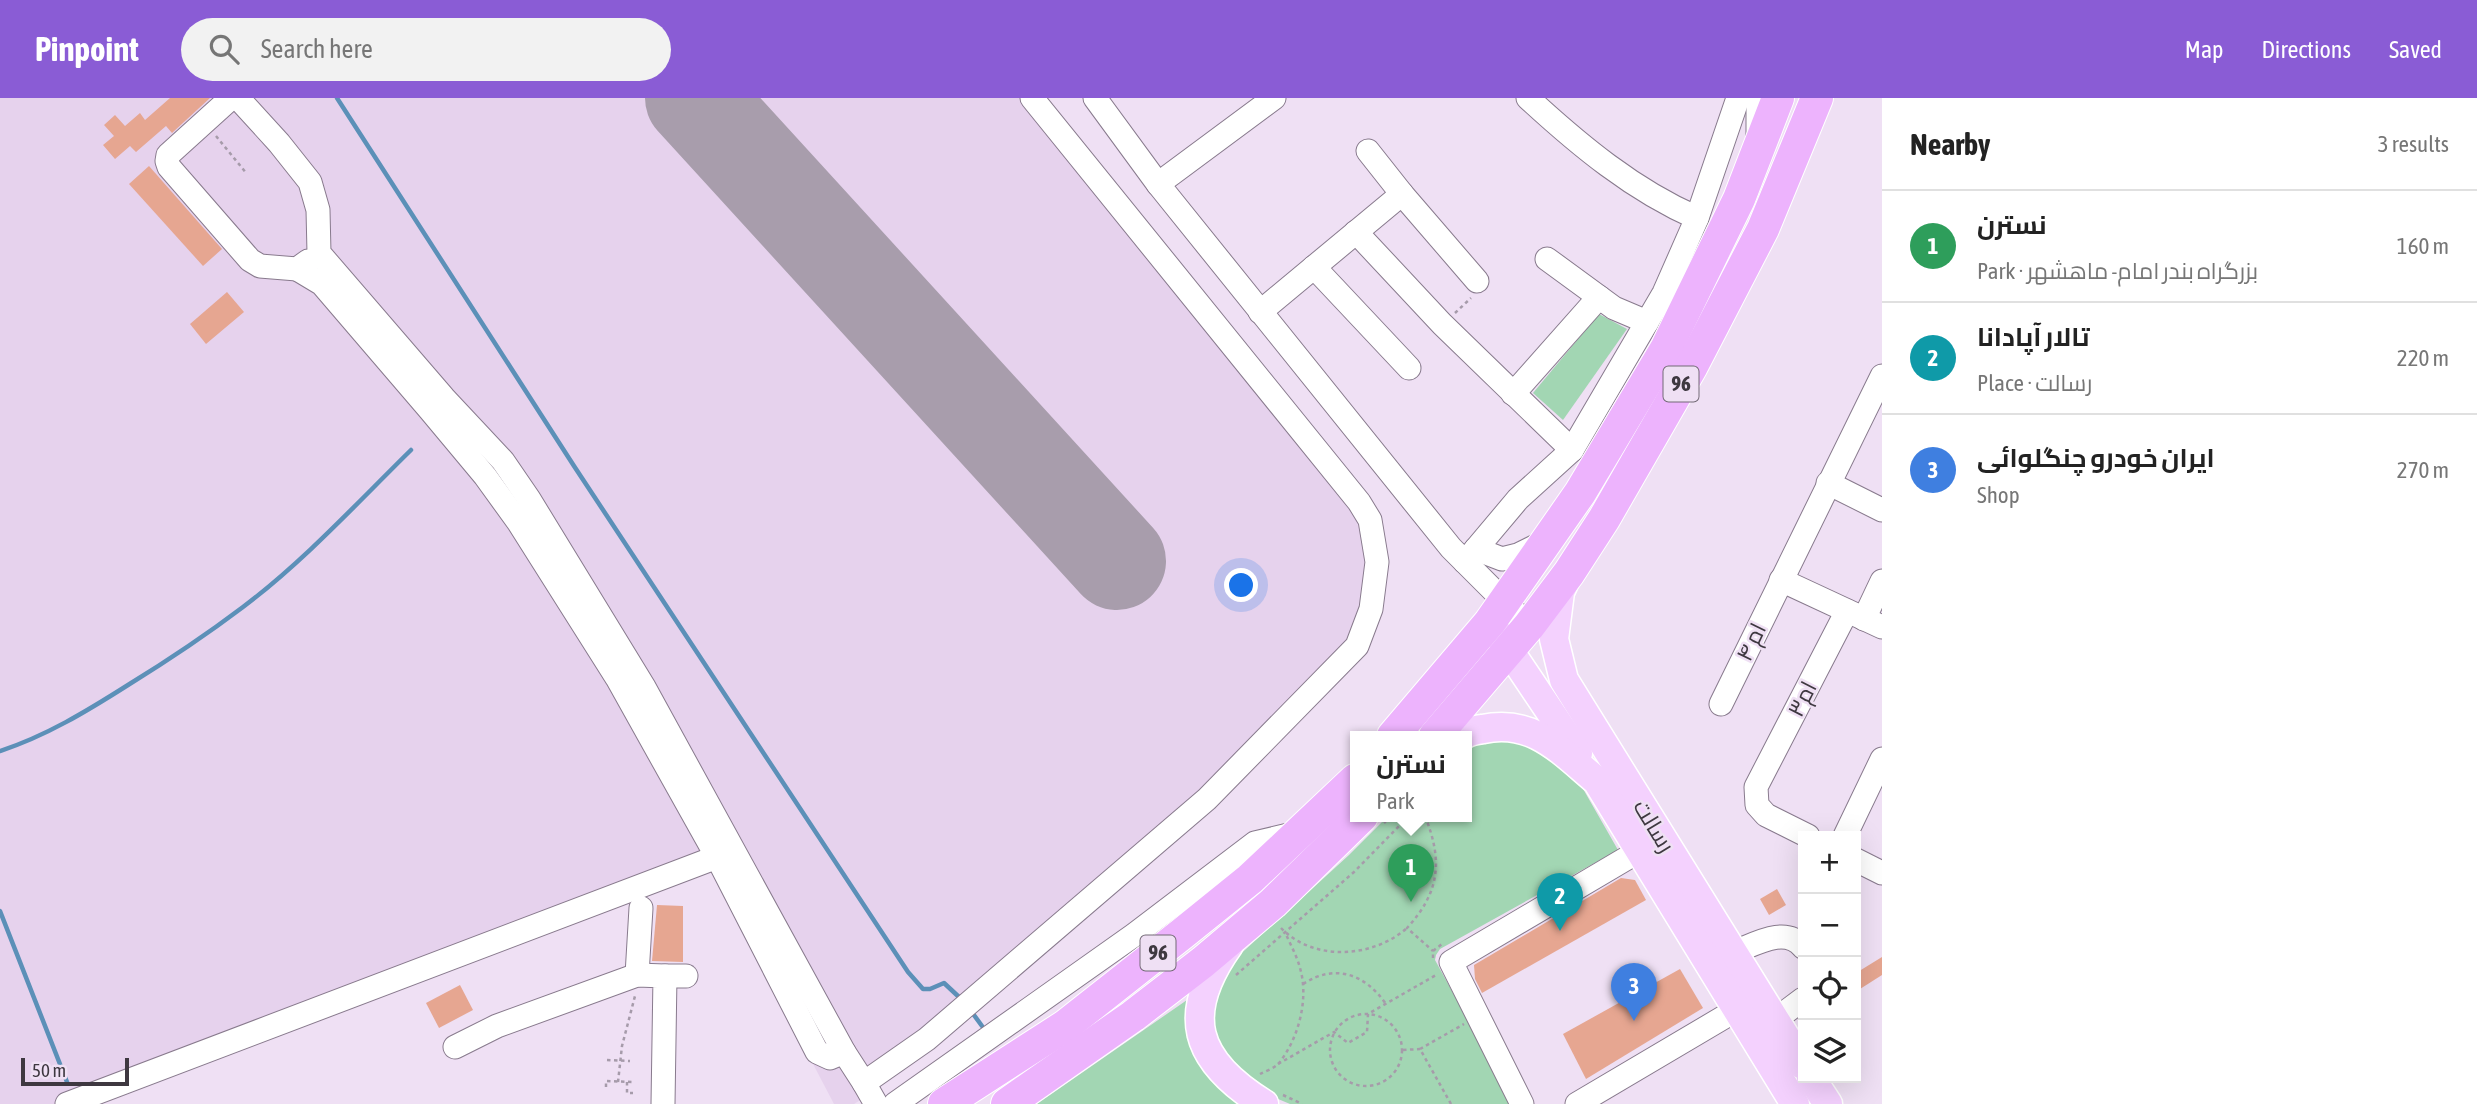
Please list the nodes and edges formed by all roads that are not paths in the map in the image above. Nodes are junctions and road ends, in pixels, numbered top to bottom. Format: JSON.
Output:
{"nodes":[{"id":1,"x":231,"y":98,"type":"edge"},
{"id":2,"x":238,"y":98,"type":"edge"},
{"id":3,"x":1032,"y":98,"type":"edge"},
{"id":4,"x":1095,"y":98,"type":"edge"},
{"id":5,"x":1274,"y":98,"type":"edge"},
{"id":6,"x":1528,"y":98,"type":"edge"},
{"id":7,"x":1738,"y":98,"type":"edge"},
{"id":8,"x":1758,"y":98,"type":"edge"},
{"id":9,"x":1778,"y":98,"type":"edge"},
{"id":10,"x":1817,"y":98,"type":"edge"},
{"id":11,"x":1368,"y":151,"type":"dead end"},
{"id":12,"x":1757,"y":151,"type":"junction"},
{"id":13,"x":1158,"y":184,"type":"junction"},
{"id":14,"x":1402,"y":194,"type":"junction"},
{"id":15,"x":1697,"y":218,"type":"junction"},
{"id":16,"x":1356,"y":232,"type":"junction"},
{"id":17,"x":319,"y":253,"type":"junction"},
{"id":18,"x":1547,"y":259,"type":"dead end"},
{"id":19,"x":1314,"y":267,"type":"junction"},
{"id":20,"x":297,"y":269,"type":"junction"},
{"id":21,"x":1477,"y":281,"type":"road end"},
{"id":22,"x":1599,"y":297,"type":"junction"},
{"id":23,"x":1261,"y":312,"type":"junction"},
{"id":24,"x":1647,"y":322,"type":"junction"},
{"id":25,"x":1409,"y":368,"type":"dead end"},
{"id":26,"x":1882,"y":376,"type":"edge"},
{"id":27,"x":1513,"y":394,"type":"junction"},
{"id":28,"x":1572,"y":450,"type":"junction"},
{"id":29,"x":1828,"y":483,"type":"junction"},
{"id":30,"x":1882,"y":510,"type":"edge"},
{"id":31,"x":1546,"y":541,"type":"junction"},
{"id":32,"x":1470,"y":556,"type":"junction"},
{"id":33,"x":1569,"y":573,"type":"junction"},
{"id":34,"x":1781,"y":580,"type":"junction"},
{"id":35,"x":1882,"y":581,"type":"edge"},
{"id":36,"x":1497,"y":612,"type":"junction"},
{"id":37,"x":1864,"y":619,"type":"edge"},
{"id":38,"x":1529,"y":626,"type":"junction"},
{"id":39,"x":1508,"y":650,"type":"junction"},
{"id":40,"x":1564,"y":680,"type":"junction"},
{"id":41,"x":1721,"y":704,"type":"dead end"},
{"id":42,"x":1397,"y":731,"type":"edge"},
{"id":43,"x":1439,"y":731,"type":"edge"},
{"id":44,"x":1472,"y":731,"type":"edge"},
{"id":45,"x":1882,"y":759,"type":"edge"},
{"id":46,"x":1597,"y":781,"type":"junction"},
{"id":47,"x":1350,"y":785,"type":"edge"},
{"id":48,"x":1357,"y":822,"type":"edge"},
{"id":49,"x":1798,"y":831,"type":"edge"},
{"id":50,"x":1847,"y":831,"type":"edge"},
{"id":51,"x":1300,"y":832,"type":"junction"},
{"id":52,"x":1639,"y":851,"type":"junction"},
{"id":53,"x":717,"y":857,"type":"junction"},
{"id":54,"x":1861,"y":862,"type":"edge"},
{"id":55,"x":1882,"y":873,"type":"edge"},
{"id":56,"x":641,"y":908,"type":"dead end"},
{"id":57,"x":1264,"y":923,"type":"junction"},
{"id":58,"x":1798,"y":941,"type":"edge"},
{"id":59,"x":1732,"y":953,"type":"junction"},
{"id":60,"x":637,"y":975,"type":"junction"},
{"id":61,"x":1798,"y":1003,"type":"edge"},
{"id":62,"x":1736,"y":1010,"type":"junction"},
{"id":63,"x":1775,"y":1020,"type":"junction"},
{"id":64,"x":455,"y":1047,"type":"dead end"},
{"id":65,"x":840,"y":1055,"type":"junction"},
{"id":66,"x":1798,"y":1057,"type":"edge"},
{"id":67,"x":864,"y":1083,"type":"junction"},
{"id":68,"x":1814,"y":1083,"type":"edge"},
{"id":69,"x":1273,"y":1100,"type":"edge"},
{"id":70,"x":67,"y":1104,"type":"edge"},
{"id":71,"x":663,"y":1104,"type":"edge"},
{"id":72,"x":876,"y":1104,"type":"edge"},
{"id":73,"x":895,"y":1104,"type":"edge"},
{"id":74,"x":944,"y":1104,"type":"edge"},
{"id":75,"x":1007,"y":1104,"type":"edge"},
{"id":76,"x":1522,"y":1104,"type":"edge"},
{"id":77,"x":1577,"y":1104,"type":"edge"},
{"id":78,"x":1795,"y":1104,"type":"edge"},
{"id":79,"x":1828,"y":1104,"type":"edge"}],
"edges":[{"from":1,"to":20,"type":"street"},
{"from":2,"to":17,"type":"street"},
{"from":3,"to":67,"type":"street"},
{"from":4,"to":13,"type":"street"},
{"from":5,"to":13,"type":"street"},
{"from":6,"to":15,"type":"street"},
{"from":7,"to":15,"type":"street"},
{"from":8,"to":12,"type":"street"},
{"from":9,"to":12,"type":"highway","number":"96"},
{"from":10,"to":33,"type":"highway","number":"96"},
{"from":11,"to":14,"type":"street"},
{"from":12,"to":31,"type":"highway","number":"96"},
{"from":13,"to":23,"type":"street"},
{"from":14,"to":16,"type":"street"},
{"from":14,"to":21,"type":"street"},
{"from":15,"to":24,"type":"street"},
{"from":16,"to":19,"type":"street"},
{"from":16,"to":27,"type":"street"},
{"from":17,"to":20,"type":"street"},
{"from":17,"to":65,"type":"street"},
{"from":18,"to":22,"type":"street"},
{"from":19,"to":23,"type":"street"},
{"from":19,"to":25,"type":"street"},
{"from":20,"to":53,"type":"street"},
{"from":22,"to":24,"type":"street"},
{"from":22,"to":27,"type":"street"},
{"from":23,"to":32,"type":"street"},
{"from":24,"to":28,"type":"street"},
{"from":26,"to":29,"type":"street","name":"ام ۴"},
{"from":27,"to":28,"type":"street"},
{"from":28,"to":32,"type":"street"},
{"from":29,"to":30,"type":"street"},
{"from":29,"to":34,"type":"street","name":"ام ۴"},
{"from":31,"to":32,"type":"street"},
{"from":31,"to":36,"type":"highway","number":"96"},
{"from":32,"to":36,"type":"street"},
{"from":33,"to":38,"type":"highway","number":"96"},
{"from":33,"to":40,"type":"main road","name":"رسالت"},
{"from":34,"to":37,"type":"street"},
{"from":34,"to":41,"type":"street","name":"ام ۴"},
{"from":35,"to":37,"type":"street","name":"ام۳"},
{"from":36,"to":38,"type":"street"},
{"from":36,"to":39,"type":"main road","name":"رسالت"},
{"from":36,"to":42,"type":"highway","number":"96"},
{"from":37,"to":49,"type":"street","name":"ام۳"},
{"from":38,"to":39,"type":"highway","number":"96"},
{"from":38,"to":40,"type":"main road"},
{"from":39,"to":43,"type":"highway","number":"96"},
{"from":39,"to":46,"type":"main road","name":"رسالت"},
{"from":40,"to":59,"type":"main road","name":"رسالت"},
{"from":44,"to":46,"type":"main road","name":"رسالت"},
{"from":45,"to":50,"type":"street"},
{"from":46,"to":52,"type":"main road","name":"رسالت"},
{"from":47,"to":51,"type":"highway","number":"96"},
{"from":48,"to":57,"type":"highway","number":"96"},
{"from":51,"to":73,"type":"street"},
{"from":51,"to":74,"type":"highway","number":"96"},
{"from":52,"to":62,"type":"main road","name":"رسالت"},
{"from":52,"to":76,"type":"street"},
{"from":53,"to":65,"type":"street"},
{"from":53,"to":70,"type":"street"},
{"from":54,"to":55,"type":"street"},
{"from":56,"to":60,"type":"street"},
{"from":57,"to":69,"type":"main road"},
{"from":57,"to":75,"type":"highway","number":"96"},
{"from":58,"to":59,"type":"street"},
{"from":59,"to":63,"type":"main road","name":"رسالت"},
{"from":60,"to":64,"type":"street"},
{"from":60,"to":71,"type":"street"},
{"from":61,"to":63,"type":"street"},
{"from":62,"to":77,"type":"street"},
{"from":62,"to":78,"type":"main road","name":"رسالت"},
{"from":63,"to":66,"type":"main road","name":"رسالت"},
{"from":65,"to":67,"type":"street"},
{"from":67,"to":72,"type":"street"},
{"from":68,"to":79,"type":"main road"}]}
